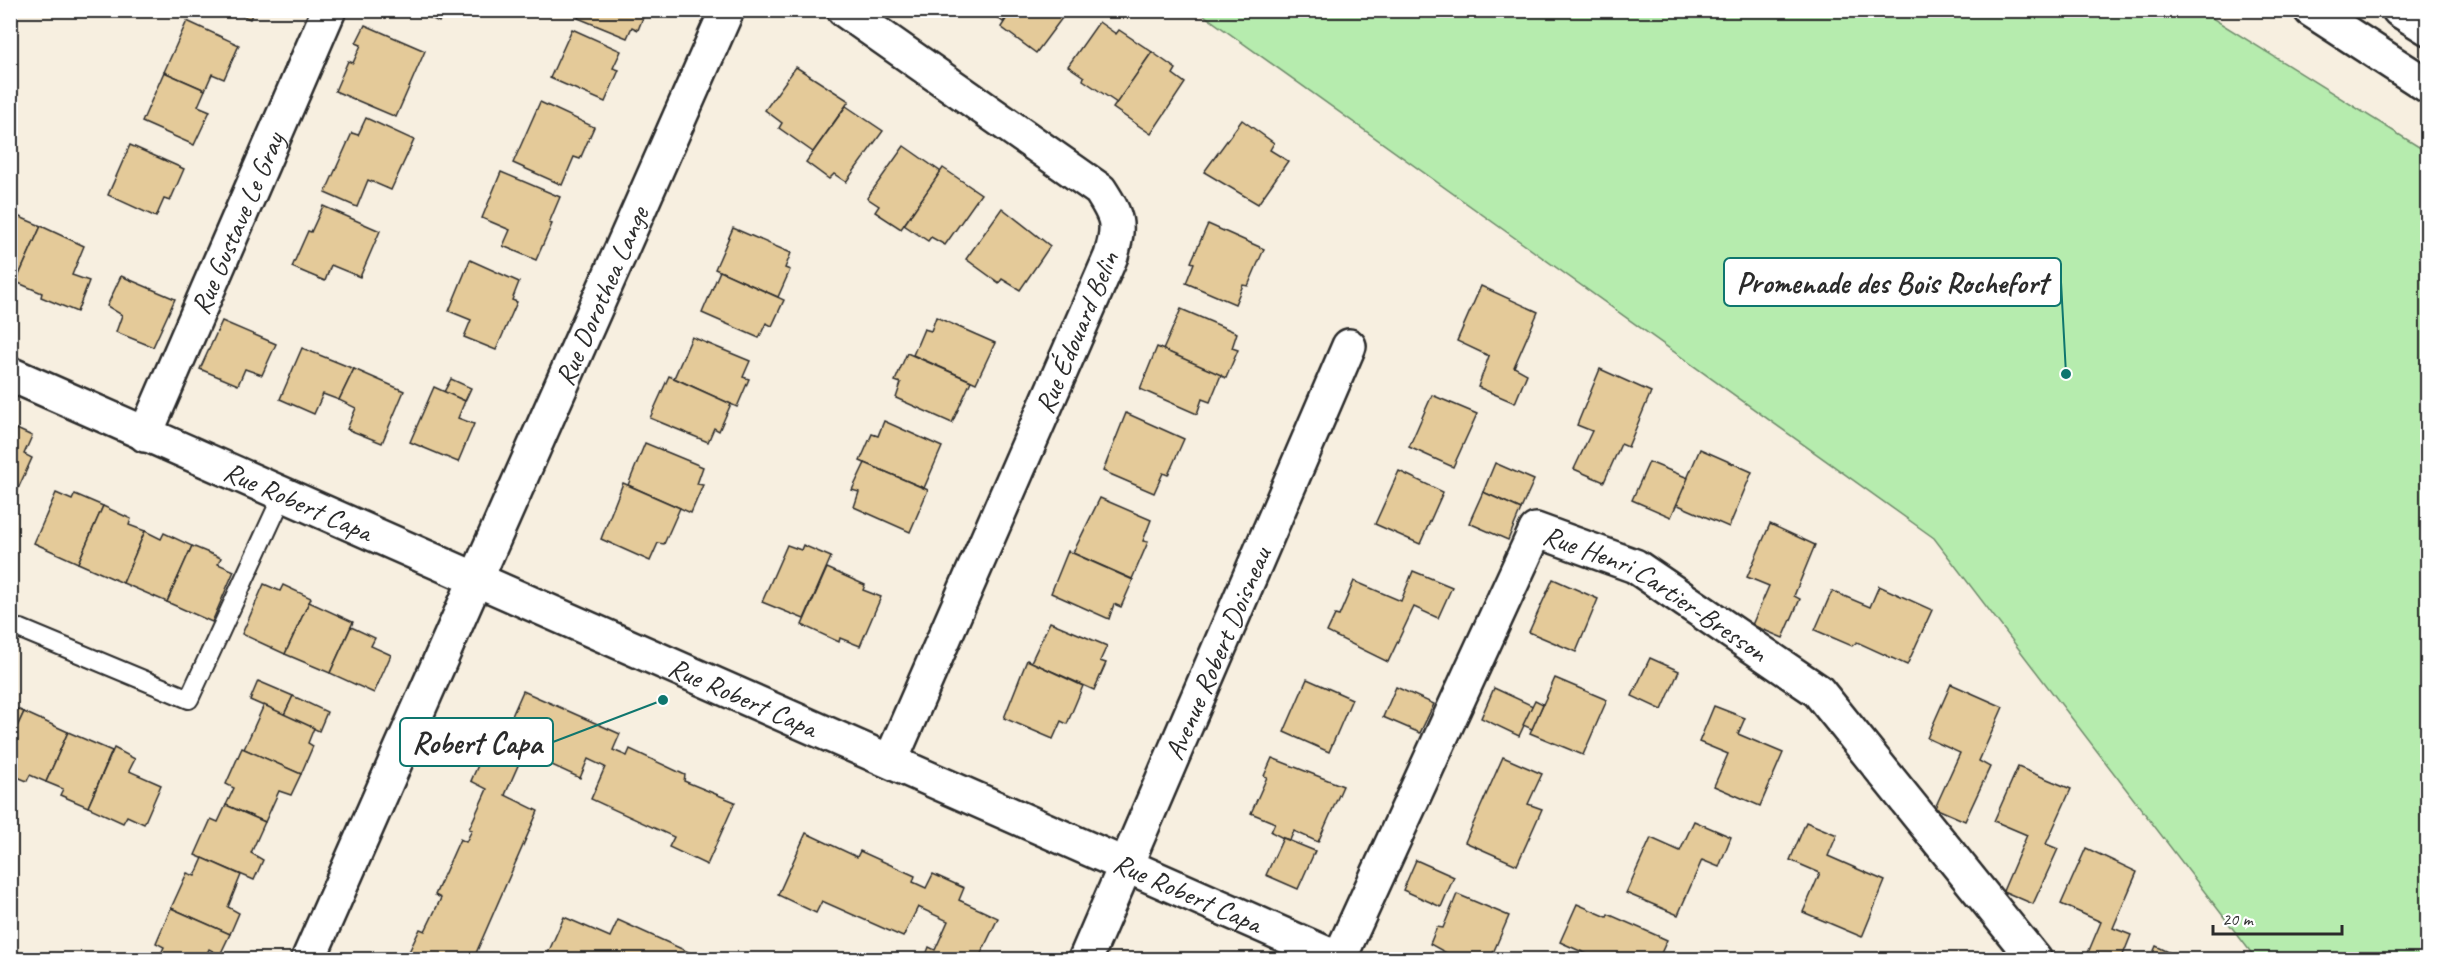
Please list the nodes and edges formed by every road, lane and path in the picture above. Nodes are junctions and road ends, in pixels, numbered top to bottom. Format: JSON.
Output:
{"nodes":[{"id":1,"x":329,"y":10,"type":"edge"},
{"id":2,"x":727,"y":10,"type":"edge"},
{"id":3,"x":844,"y":10,"type":"edge"},
{"id":4,"x":2311,"y":10,"type":"edge"},
{"id":5,"x":2399,"y":10,"type":"edge"},
{"id":6,"x":2427,"y":28,"type":"edge"},
{"id":7,"x":2427,"y":86,"type":"edge"},
{"id":8,"x":1349,"y":346,"type":"dead end"},
{"id":9,"x":10,"y":374,"type":"edge"},
{"id":10,"x":145,"y":435,"type":"junction"},
{"id":11,"x":283,"y":495,"type":"junction"},
{"id":12,"x":476,"y":580,"type":"junction"},
{"id":13,"x":21,"y":629,"type":"dead end"},
{"id":14,"x":891,"y":760,"type":"junction"},
{"id":15,"x":1126,"y":863,"type":"junction"},
{"id":16,"x":1340,"y":959,"type":"edge"},
{"id":17,"x":308,"y":960,"type":"edge"},
{"id":18,"x":1085,"y":960,"type":"edge"},
{"id":19,"x":2034,"y":960,"type":"edge"}],
"edges":[{"from":1,"to":10,"type":"street","name":"Rue Gustave Le Gray"},
{"from":2,"to":12,"type":"street","name":"Rue Dorothea Lange"},
{"from":3,"to":14,"type":"street","name":"Rue Édouard Belin"},
{"from":4,"to":7,"type":"street"},
{"from":5,"to":6,"type":"street"},
{"from":8,"to":15,"type":"street","name":"Avenue Robert Doisneau"},
{"from":9,"to":10,"type":"street","name":"Rue Robert Capa"},
{"from":10,"to":11,"type":"street","name":"Rue Robert Capa"},
{"from":11,"to":12,"type":"street","name":"Rue Robert Capa"},
{"from":11,"to":13,"type":"lane"},
{"from":12,"to":14,"type":"street","name":"Rue Robert Capa"},
{"from":12,"to":17,"type":"street","name":"Rue Dorothea Lange"},
{"from":14,"to":15,"type":"street","name":"Rue Robert Capa"},
{"from":15,"to":16,"type":"street","name":"Rue Robert Capa"},
{"from":15,"to":18,"type":"street","name":"Avenue Robert Doisneau"},
{"from":16,"to":19,"type":"street","name":"Rue Henri Cartier-Bresson"}]}
